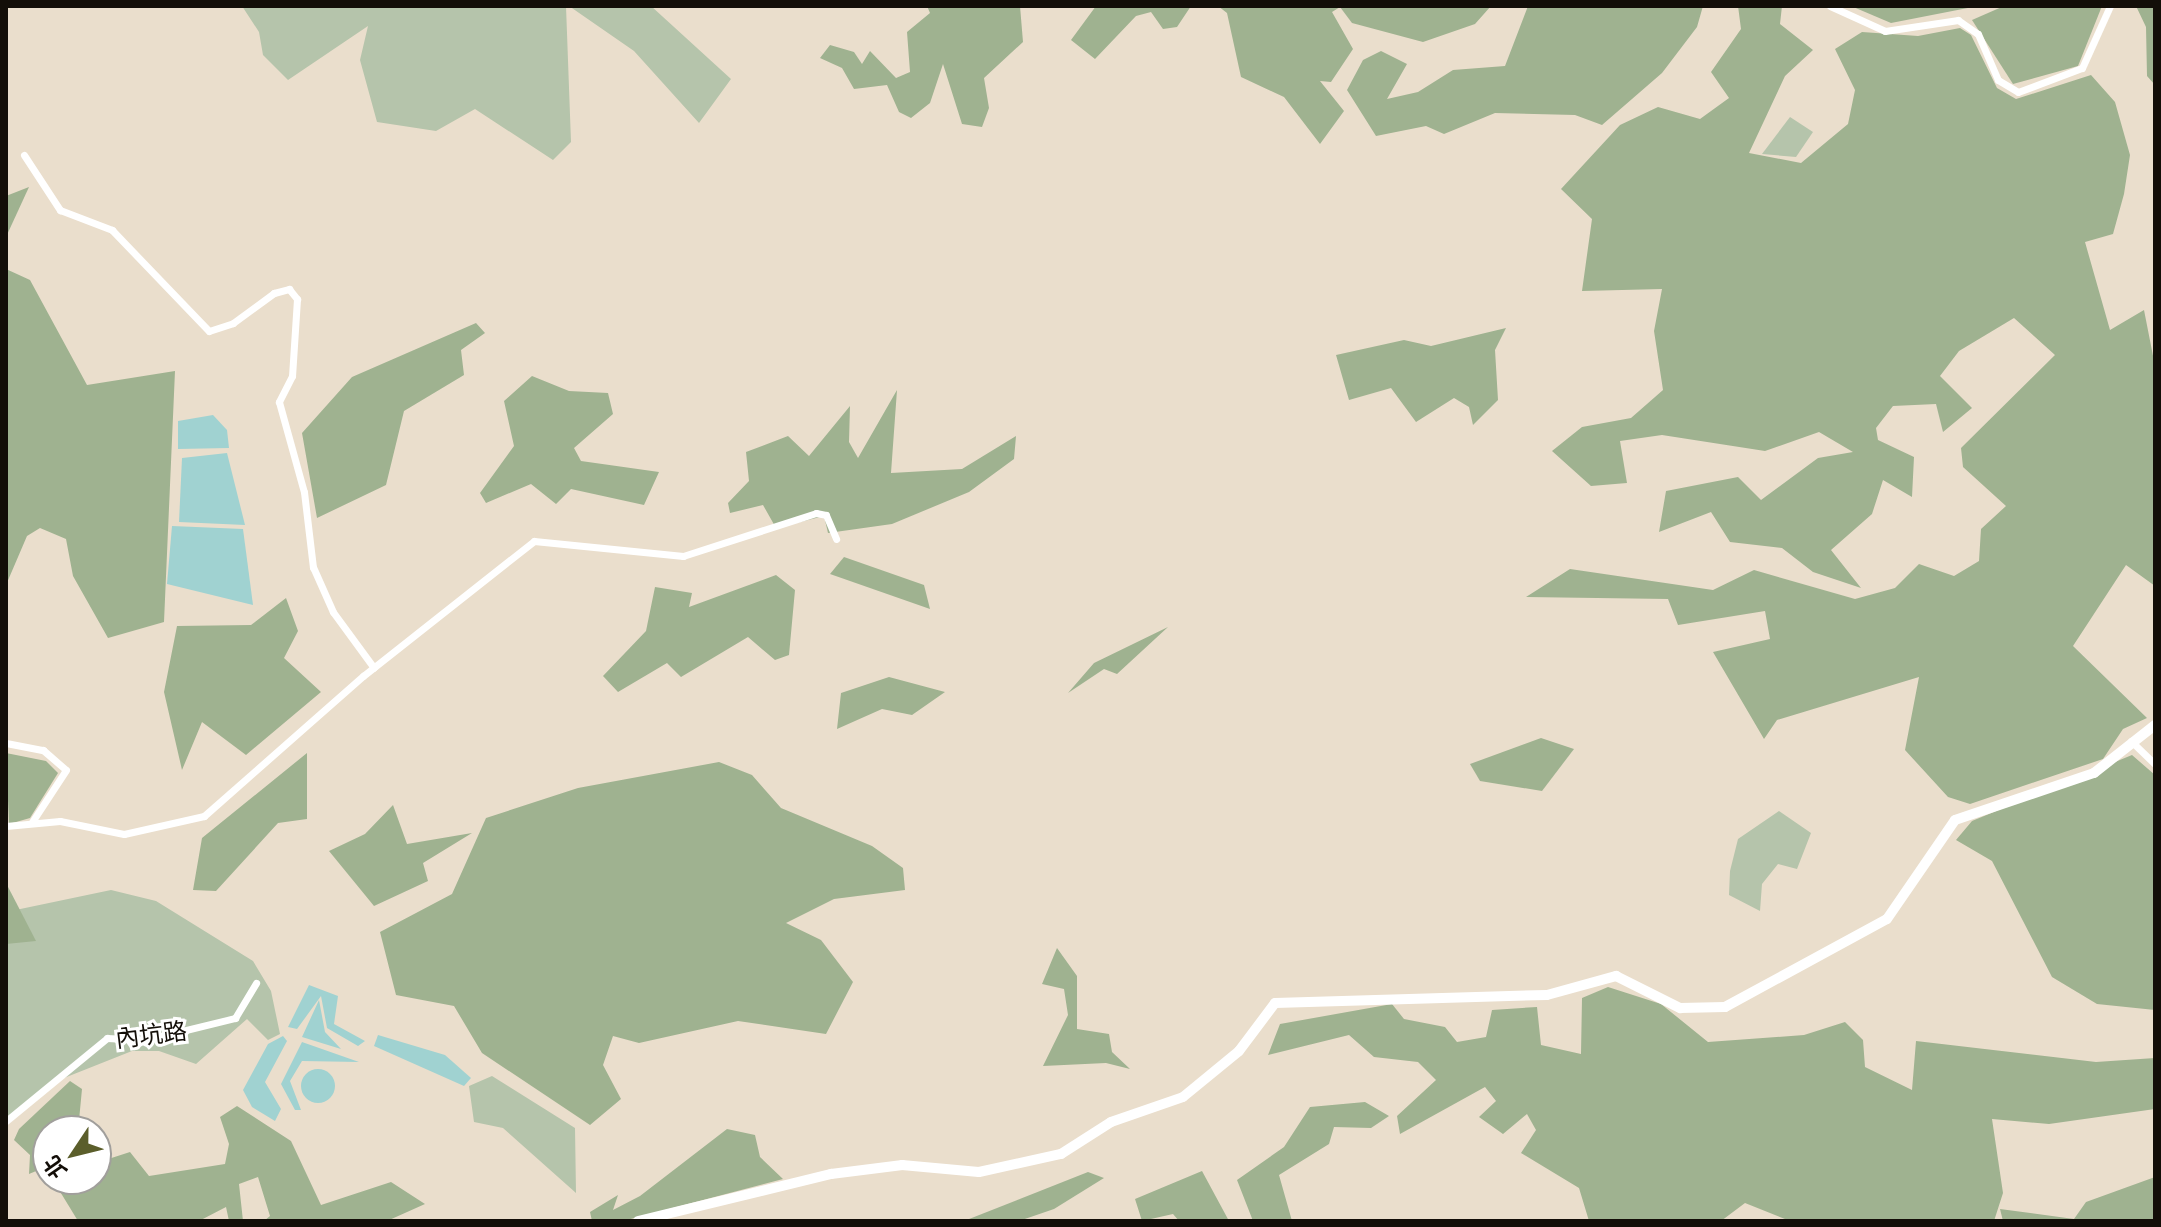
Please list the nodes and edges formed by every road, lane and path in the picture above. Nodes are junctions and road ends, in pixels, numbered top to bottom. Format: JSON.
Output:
{"nodes":[{"id":1,"x":1830,"y":6,"type":"edge"},
{"id":2,"x":2110,"y":6,"type":"edge"},
{"id":3,"x":24,"y":155,"type":"dead end"},
{"id":4,"x":836,"y":539,"type":"dead end"},
{"id":5,"x":374,"y":668,"type":"junction"},
{"id":6,"x":2155,"y":725,"type":"edge"},
{"id":7,"x":2130,"y":740,"type":"junction"},
{"id":8,"x":6,"y":743,"type":"edge"},
{"id":9,"x":2155,"y":764,"type":"edge"},
{"id":10,"x":32,"y":822,"type":"junction"},
{"id":11,"x":6,"y":826,"type":"edge"},
{"id":12,"x":256,"y":983,"type":"dead end"},
{"id":13,"x":6,"y":1121,"type":"edge"},
{"id":14,"x":638,"y":1221,"type":"edge"}],
"edges":[{"from":1,"to":2,"type":"street"},
{"from":3,"to":5,"type":"street"},
{"from":4,"to":5,"type":"street"},
{"from":5,"to":10,"type":"street"},
{"from":6,"to":7,"type":"street"},
{"from":7,"to":9,"type":"street"},
{"from":7,"to":14,"type":"street"},
{"from":8,"to":10,"type":"street"},
{"from":10,"to":11,"type":"street"},
{"from":12,"to":13,"type":"street","name":"內坑路"}]}
